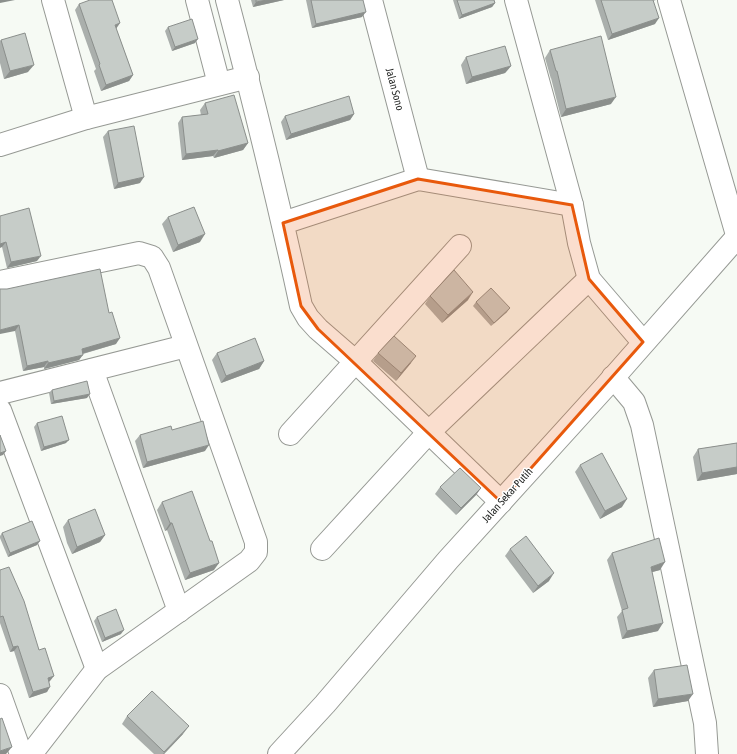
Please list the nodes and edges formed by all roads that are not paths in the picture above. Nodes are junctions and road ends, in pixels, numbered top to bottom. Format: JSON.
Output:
{"nodes":[{"id":1,"x":53,"y":0,"type":"edge"},
{"id":2,"x":197,"y":0,"type":"edge"},
{"id":3,"x":227,"y":0,"type":"edge"},
{"id":4,"x":372,"y":0,"type":"edge"},
{"id":5,"x":516,"y":0,"type":"edge"},
{"id":6,"x":669,"y":0,"type":"edge"},
{"id":7,"x":248,"y":77,"type":"junction"},
{"id":8,"x":219,"y":84,"type":"junction"},
{"id":9,"x":86,"y":118,"type":"junction"},
{"id":10,"x":0,"y":144,"type":"edge"},
{"id":11,"x":418,"y":179,"type":"junction"},
{"id":12,"x":572,"y":208,"type":"junction"},
{"id":13,"x":283,"y":223,"type":"junction"},
{"id":14,"x":737,"y":236,"type":"edge"},
{"id":15,"x":460,"y":246,"type":"dead end"},
{"id":16,"x":589,"y":279,"type":"junction"},
{"id":17,"x":0,"y":282,"type":"edge"},
{"id":18,"x":643,"y":342,"type":"junction"},
{"id":19,"x":186,"y":346,"type":"junction"},
{"id":20,"x":356,"y":362,"type":"junction"},
{"id":21,"x":92,"y":370,"type":"junction"},
{"id":22,"x":613,"y":377,"type":"junction"},
{"id":23,"x":0,"y":393,"type":"edge"},
{"id":24,"x":0,"y":410,"type":"edge"},
{"id":25,"x":429,"y":432,"type":"junction"},
{"id":26,"x":290,"y":434,"type":"dead end"},
{"id":27,"x":501,"y":502,"type":"junction"},
{"id":28,"x":322,"y":549,"type":"dead end"},
{"id":29,"x":179,"y":611,"type":"junction"},
{"id":30,"x":97,"y":669,"type":"junction"},
{"id":31,"x":0,"y":695,"type":"edge"},
{"id":32,"x":21,"y":754,"type":"edge"},
{"id":33,"x":31,"y":754,"type":"edge"},
{"id":34,"x":279,"y":754,"type":"edge"},
{"id":35,"x":708,"y":754,"type":"edge"}],
"edges":[{"from":1,"to":9,"type":"street"},
{"from":2,"to":8,"type":"street"},
{"from":3,"to":7,"type":"street"},
{"from":4,"to":11,"type":"street","name":"Jalan Sono"},
{"from":5,"to":12,"type":"street"},
{"from":6,"to":14,"type":"street"},
{"from":7,"to":8,"type":"street"},
{"from":7,"to":13,"type":"street"},
{"from":8,"to":9,"type":"street"},
{"from":9,"to":10,"type":"street"},
{"from":11,"to":12,"type":"street"},
{"from":11,"to":13,"type":"street"},
{"from":12,"to":16,"type":"street"},
{"from":13,"to":20,"type":"street"},
{"from":14,"to":18,"type":"street","name":"Jalan Sekar Putih"},
{"from":15,"to":20,"type":"street"},
{"from":16,"to":18,"type":"street"},
{"from":16,"to":25,"type":"street"},
{"from":17,"to":19,"type":"street"},
{"from":18,"to":22,"type":"street","name":"Jalan Sekar Putih"},
{"from":19,"to":21,"type":"street"},
{"from":19,"to":29,"type":"street"},
{"from":20,"to":25,"type":"street"},
{"from":20,"to":26,"type":"street"},
{"from":21,"to":23,"type":"street"},
{"from":21,"to":29,"type":"street"},
{"from":22,"to":27,"type":"street","name":"Jalan Sekar Putih"},
{"from":22,"to":35,"type":"street"},
{"from":24,"to":30,"type":"street"},
{"from":25,"to":27,"type":"street"},
{"from":25,"to":28,"type":"street"},
{"from":27,"to":34,"type":"street","name":"Jalan Sekar Putih"},
{"from":29,"to":30,"type":"street"},
{"from":30,"to":33,"type":"street"},
{"from":31,"to":32,"type":"street"}]}
